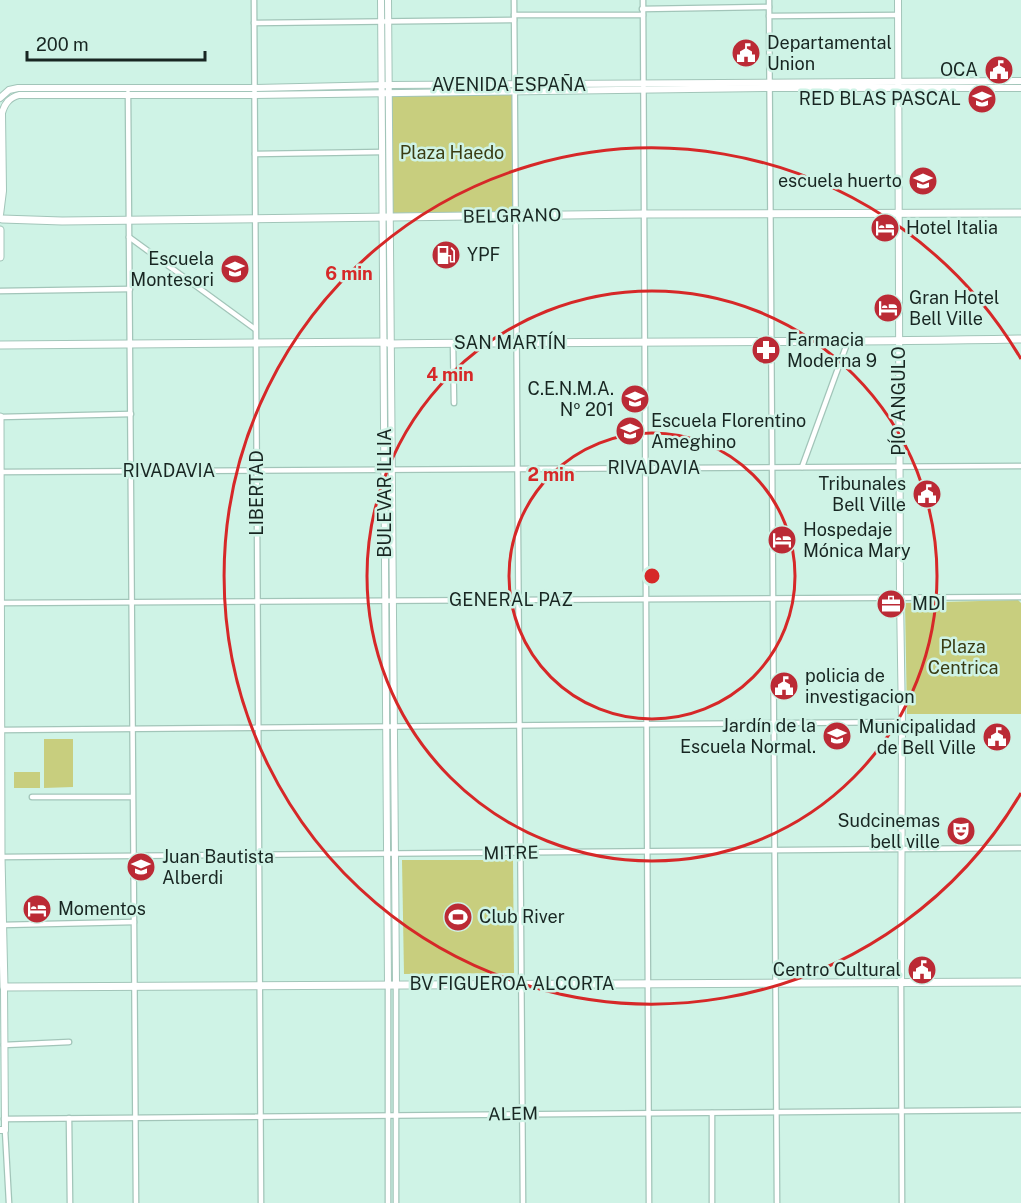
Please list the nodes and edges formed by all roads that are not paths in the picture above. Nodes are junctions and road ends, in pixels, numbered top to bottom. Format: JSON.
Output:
{"nodes":[{"id":1,"x":254,"y":0,"type":"edge"},
{"id":2,"x":381,"y":0,"type":"edge"},
{"id":3,"x":388,"y":0,"type":"edge"},
{"id":4,"x":514,"y":0,"type":"edge"},
{"id":5,"x":643,"y":0,"type":"edge"},
{"id":6,"x":769,"y":0,"type":"edge"},
{"id":7,"x":898,"y":0,"type":"edge"},
{"id":8,"x":769,"y":7,"type":"junction"},
{"id":9,"x":642,"y":9,"type":"junction"},
{"id":10,"x":643,"y":15,"type":"junction"},
{"id":11,"x":769,"y":15,"type":"junction"},
{"id":12,"x":898,"y":15,"type":"junction"},
{"id":13,"x":514,"y":17,"type":"junction"},
{"id":14,"x":385,"y":22,"type":"junction"},
{"id":15,"x":254,"y":23,"type":"junction"},
{"id":16,"x":1021,"y":82,"type":"edge"},
{"id":17,"x":770,"y":85,"type":"junction"},
{"id":18,"x":898,"y":85,"type":"junction"},
{"id":19,"x":644,"y":87,"type":"junction"},
{"id":20,"x":386,"y":88,"type":"junction"},
{"id":21,"x":515,"y":88,"type":"junction"},
{"id":22,"x":1021,"y":88,"type":"edge"},
{"id":23,"x":128,"y":91,"type":"junction"},
{"id":24,"x":255,"y":92,"type":"junction"},
{"id":25,"x":0,"y":98,"type":"edge"},
{"id":26,"x":382,"y":152,"type":"junction"},
{"id":27,"x":255,"y":154,"type":"junction"},
{"id":28,"x":771,"y":213,"type":"junction"},
{"id":29,"x":899,"y":213,"type":"junction"},
{"id":30,"x":1021,"y":213,"type":"edge"},
{"id":31,"x":644,"y":214,"type":"junction"},
{"id":32,"x":1,"y":216,"type":"edge"},
{"id":33,"x":386,"y":217,"type":"junction"},
{"id":34,"x":515,"y":217,"type":"junction"},
{"id":35,"x":255,"y":218,"type":"junction"},
{"id":36,"x":129,"y":220,"type":"junction"},
{"id":37,"x":0,"y":230,"type":"edge"},
{"id":38,"x":129,"y":237,"type":"junction"},
{"id":39,"x":0,"y":257,"type":"edge"},
{"id":40,"x":130,"y":289,"type":"junction"},
{"id":41,"x":0,"y":291,"type":"edge"},
{"id":42,"x":256,"y":329,"type":"junction"},
{"id":43,"x":1021,"y":339,"type":"edge"},
{"id":44,"x":772,"y":340,"type":"junction"},
{"id":45,"x":848,"y":340,"type":"junction"},
{"id":46,"x":518,"y":342,"type":"junction"},
{"id":47,"x":645,"y":342,"type":"junction"},
{"id":48,"x":899,"y":342,"type":"junction"},
{"id":49,"x":256,"y":343,"type":"junction"},
{"id":50,"x":387,"y":343,"type":"junction"},
{"id":51,"x":453,"y":343,"type":"junction"},
{"id":52,"x":0,"y":345,"type":"edge"},
{"id":53,"x":130,"y":345,"type":"junction"},
{"id":54,"x":454,"y":403,"type":"dead end"},
{"id":55,"x":130,"y":414,"type":"junction"},
{"id":56,"x":0,"y":417,"type":"edge"},
{"id":57,"x":899,"y":466,"type":"junction"},
{"id":58,"x":1021,"y":466,"type":"edge"},
{"id":59,"x":772,"y":467,"type":"junction"},
{"id":60,"x":802,"y":467,"type":"junction"},
{"id":61,"x":646,"y":468,"type":"junction"},
{"id":62,"x":519,"y":469,"type":"junction"},
{"id":63,"x":256,"y":470,"type":"junction"},
{"id":64,"x":388,"y":470,"type":"junction"},
{"id":65,"x":131,"y":471,"type":"junction"},
{"id":66,"x":0,"y":472,"type":"edge"},
{"id":67,"x":1021,"y":597,"type":"edge"},
{"id":68,"x":773,"y":598,"type":"junction"},
{"id":69,"x":900,"y":598,"type":"junction"},
{"id":70,"x":646,"y":599,"type":"junction"},
{"id":71,"x":389,"y":600,"type":"junction"},
{"id":72,"x":519,"y":600,"type":"junction"},
{"id":73,"x":257,"y":601,"type":"junction"},
{"id":74,"x":132,"y":602,"type":"junction"},
{"id":75,"x":0,"y":603,"type":"edge"},
{"id":76,"x":902,"y":722,"type":"junction"},
{"id":77,"x":774,"y":724,"type":"junction"},
{"id":78,"x":647,"y":725,"type":"junction"},
{"id":79,"x":520,"y":726,"type":"junction"},
{"id":80,"x":390,"y":727,"type":"junction"},
{"id":81,"x":258,"y":728,"type":"junction"},
{"id":82,"x":133,"y":729,"type":"junction"},
{"id":83,"x":0,"y":730,"type":"edge"},
{"id":84,"x":32,"y":797,"type":"dead end"},
{"id":85,"x":132,"y":797,"type":"junction"},
{"id":86,"x":1021,"y":848,"type":"edge"},
{"id":87,"x":901,"y":849,"type":"junction"},
{"id":88,"x":775,"y":850,"type":"junction"},
{"id":89,"x":648,"y":852,"type":"junction"},
{"id":90,"x":521,"y":853,"type":"junction"},
{"id":91,"x":387,"y":854,"type":"junction"},
{"id":92,"x":395,"y":854,"type":"junction"},
{"id":93,"x":134,"y":855,"type":"junction"},
{"id":94,"x":259,"y":856,"type":"junction"},
{"id":95,"x":1,"y":857,"type":"edge"},
{"id":96,"x":134,"y":922,"type":"junction"},
{"id":97,"x":2,"y":925,"type":"junction"},
{"id":98,"x":1021,"y":982,"type":"edge"},
{"id":99,"x":775,"y":983,"type":"junction"},
{"id":100,"x":901,"y":983,"type":"junction"},
{"id":101,"x":392,"y":984,"type":"junction"},
{"id":102,"x":648,"y":984,"type":"junction"},
{"id":103,"x":522,"y":985,"type":"junction"},
{"id":104,"x":135,"y":986,"type":"junction"},
{"id":105,"x":259,"y":986,"type":"junction"},
{"id":106,"x":4,"y":987,"type":"junction"},
{"id":107,"x":69,"y":1042,"type":"dead end"},
{"id":108,"x":4,"y":1045,"type":"junction"},
{"id":109,"x":1021,"y":1110,"type":"edge"},
{"id":110,"x":902,"y":1111,"type":"junction"},
{"id":111,"x":776,"y":1112,"type":"junction"},
{"id":112,"x":649,"y":1113,"type":"junction"},
{"id":113,"x":712,"y":1113,"type":"junction"},
{"id":114,"x":522,"y":1114,"type":"junction"},
{"id":115,"x":388,"y":1115,"type":"junction"},
{"id":116,"x":396,"y":1115,"type":"junction"},
{"id":117,"x":260,"y":1117,"type":"junction"},
{"id":118,"x":69,"y":1118,"type":"junction"},
{"id":119,"x":136,"y":1118,"type":"junction"},
{"id":120,"x":4,"y":1119,"type":"junction"},
{"id":121,"x":2,"y":1130,"type":"edge"},
{"id":122,"x":9,"y":1203,"type":"edge"},
{"id":123,"x":70,"y":1203,"type":"edge"},
{"id":124,"x":136,"y":1203,"type":"edge"},
{"id":125,"x":261,"y":1203,"type":"edge"},
{"id":126,"x":388,"y":1203,"type":"edge"},
{"id":127,"x":396,"y":1203,"type":"edge"},
{"id":128,"x":523,"y":1203,"type":"edge"},
{"id":129,"x":649,"y":1203,"type":"edge"},
{"id":130,"x":712,"y":1203,"type":"edge"},
{"id":131,"x":777,"y":1203,"type":"edge"},
{"id":132,"x":902,"y":1203,"type":"edge"}],
"edges":[{"from":1,"to":15,"type":"street","name":"LIBERTAD"},
{"from":2,"to":14,"type":"street","name":"BULEVAR ILLIA"},
{"from":3,"to":14,"type":"street","name":"BULEVAR ILLIA"},
{"from":4,"to":13,"type":"street"},
{"from":5,"to":9,"type":"street"},
{"from":6,"to":8,"type":"street"},
{"from":7,"to":12,"type":"street","name":"PÍO ANGULO"},
{"from":8,"to":9,"type":"street"},
{"from":8,"to":11,"type":"street"},
{"from":9,"to":10,"type":"street"},
{"from":10,"to":13,"type":"street"},
{"from":10,"to":19,"type":"street"},
{"from":11,"to":12,"type":"street"},
{"from":11,"to":17,"type":"street"},
{"from":12,"to":18,"type":"street","name":"PÍO ANGULO"},
{"from":13,"to":14,"type":"street"},
{"from":13,"to":21,"type":"street"},
{"from":14,"to":15,"type":"street"},
{"from":14,"to":20,"type":"street","name":"BULEVAR ILLIA"},
{"from":15,"to":24,"type":"street","name":"LIBERTAD"},
{"from":16,"to":18,"type":"street","name":"AVENIDA ESPAÑA"},
{"from":16,"to":22,"type":"street","name":"AVENIDA ESPAÑA"},
{"from":17,"to":18,"type":"street","name":"AVENIDA ESPAÑA"},
{"from":17,"to":19,"type":"street","name":"AVENIDA ESPAÑA"},
{"from":17,"to":28,"type":"street"},
{"from":18,"to":22,"type":"street","name":"AVENIDA ESPAÑA"},
{"from":18,"to":29,"type":"street","name":"PÍO ANGULO"},
{"from":19,"to":21,"type":"street","name":"AVENIDA ESPAÑA"},
{"from":19,"to":31,"type":"street"},
{"from":20,"to":21,"type":"street","name":"AVENIDA ESPAÑA"},
{"from":20,"to":24,"type":"street","name":"AVENIDA ESPAÑA"},
{"from":20,"to":26,"type":"street","name":"BULEVAR ILLIA"},
{"from":20,"to":33,"type":"street","name":"BULEVAR ILLIA"},
{"from":21,"to":34,"type":"street"},
{"from":23,"to":24,"type":"street","name":"AVENIDA ESPAÑA"},
{"from":23,"to":25,"type":"street","name":"AVENIDA ESPAÑA"},
{"from":23,"to":32,"type":"street","name":"AVENIDA ESPAÑA"},
{"from":23,"to":36,"type":"street"},
{"from":24,"to":27,"type":"street","name":"LIBERTAD"},
{"from":26,"to":27,"type":"street"},
{"from":26,"to":33,"type":"street","name":"BULEVAR ILLIA"},
{"from":27,"to":35,"type":"street","name":"LIBERTAD"},
{"from":28,"to":29,"type":"main road","name":"BELGRANO"},
{"from":28,"to":31,"type":"main road","name":"BELGRANO"},
{"from":28,"to":44,"type":"street"},
{"from":29,"to":30,"type":"main road","name":"BELGRANO"},
{"from":29,"to":48,"type":"street","name":"PÍO ANGULO"},
{"from":31,"to":34,"type":"main road","name":"BELGRANO"},
{"from":31,"to":47,"type":"street"},
{"from":32,"to":36,"type":"main road","name":"BELGRANO"},
{"from":32,"to":37,"type":"main road"},
{"from":33,"to":34,"type":"main road","name":"BELGRANO"},
{"from":33,"to":35,"type":"main road","name":"BELGRANO"},
{"from":33,"to":50,"type":"street","name":"BULEVAR ILLIA"},
{"from":34,"to":46,"type":"street"},
{"from":35,"to":36,"type":"main road","name":"BELGRANO"},
{"from":35,"to":42,"type":"street","name":"LIBERTAD"},
{"from":36,"to":38,"type":"street"},
{"from":37,"to":39,"type":"main road"},
{"from":38,"to":40,"type":"street"},
{"from":38,"to":42,"type":"street"},
{"from":40,"to":41,"type":"street"},
{"from":40,"to":53,"type":"street"},
{"from":42,"to":49,"type":"street","name":"LIBERTAD"},
{"from":43,"to":48,"type":"main road","name":"SAN MARTÍN"},
{"from":44,"to":45,"type":"main road","name":"SAN MARTÍN"},
{"from":44,"to":47,"type":"main road","name":"SAN MARTÍN"},
{"from":44,"to":59,"type":"street"},
{"from":45,"to":48,"type":"main road","name":"SAN MARTÍN"},
{"from":45,"to":60,"type":"street"},
{"from":46,"to":47,"type":"main road","name":"SAN MARTÍN"},
{"from":46,"to":51,"type":"main road","name":"SAN MARTÍN"},
{"from":46,"to":62,"type":"street"},
{"from":47,"to":61,"type":"street"},
{"from":48,"to":57,"type":"street","name":"PÍO ANGULO"},
{"from":49,"to":50,"type":"main road","name":"SAN MARTÍN"},
{"from":49,"to":53,"type":"main road","name":"SAN MARTÍN"},
{"from":49,"to":63,"type":"street","name":"LIBERTAD"},
{"from":50,"to":51,"type":"main road","name":"SAN MARTÍN"},
{"from":50,"to":64,"type":"street","name":"BULEVAR ILLIA"},
{"from":51,"to":54,"type":"street"},
{"from":52,"to":53,"type":"main road","name":"SAN MARTÍN"},
{"from":53,"to":55,"type":"street"},
{"from":55,"to":56,"type":"street"},
{"from":55,"to":65,"type":"street"},
{"from":56,"to":66,"type":"main road"},
{"from":57,"to":58,"type":"street","name":"RIVADAVIA"},
{"from":57,"to":60,"type":"street","name":"RIVADAVIA"},
{"from":57,"to":69,"type":"street","name":"PÍO ANGULO"},
{"from":59,"to":60,"type":"street","name":"RIVADAVIA"},
{"from":59,"to":61,"type":"street","name":"RIVADAVIA"},
{"from":59,"to":68,"type":"street"},
{"from":61,"to":62,"type":"street","name":"RIVADAVIA"},
{"from":61,"to":70,"type":"street"},
{"from":62,"to":64,"type":"street","name":"RIVADAVIA"},
{"from":62,"to":72,"type":"street"},
{"from":63,"to":64,"type":"street","name":"RIVADAVIA"},
{"from":63,"to":65,"type":"street","name":"RIVADAVIA"},
{"from":63,"to":73,"type":"street","name":"LIBERTAD"},
{"from":64,"to":71,"type":"street","name":"BULEVAR ILLIA"},
{"from":65,"to":66,"type":"street","name":"RIVADAVIA"},
{"from":65,"to":74,"type":"street"},
{"from":66,"to":75,"type":"main road"},
{"from":67,"to":69,"type":"street","name":"GENERAL PAZ"},
{"from":68,"to":69,"type":"street","name":"GENERAL PAZ"},
{"from":68,"to":70,"type":"street","name":"GENERAL PAZ"},
{"from":68,"to":77,"type":"street"},
{"from":69,"to":76,"type":"street","name":"PÍO ANGULO"},
{"from":70,"to":72,"type":"street","name":"GENERAL PAZ"},
{"from":70,"to":78,"type":"street"},
{"from":71,"to":72,"type":"street","name":"GENERAL PAZ"},
{"from":71,"to":73,"type":"street","name":"GENERAL PAZ"},
{"from":71,"to":80,"type":"street","name":"BULEVAR ILLIA"},
{"from":72,"to":79,"type":"street"},
{"from":73,"to":74,"type":"street","name":"GENERAL PAZ"},
{"from":73,"to":81,"type":"street","name":"LIBERTAD"},
{"from":74,"to":75,"type":"street","name":"GENERAL PAZ"},
{"from":74,"to":82,"type":"street"},
{"from":75,"to":83,"type":"main road"},
{"from":76,"to":77,"type":"street"},
{"from":76,"to":87,"type":"street","name":"PÍO ANGULO"},
{"from":77,"to":78,"type":"street"},
{"from":77,"to":88,"type":"street"},
{"from":78,"to":79,"type":"street"},
{"from":78,"to":89,"type":"street"},
{"from":79,"to":80,"type":"street"},
{"from":79,"to":90,"type":"street"},
{"from":80,"to":81,"type":"street"},
{"from":80,"to":91,"type":"street","name":"BULEVAR ILLIA"},
{"from":80,"to":92,"type":"street","name":"BULEVAR ILLIA"},
{"from":81,"to":82,"type":"street"},
{"from":81,"to":94,"type":"street","name":"LIBERTAD"},
{"from":82,"to":83,"type":"street"},
{"from":82,"to":85,"type":"street"},
{"from":83,"to":95,"type":"main road"},
{"from":84,"to":85,"type":"street"},
{"from":85,"to":93,"type":"street"},
{"from":86,"to":87,"type":"street","name":"MITRE"},
{"from":87,"to":88,"type":"street","name":"MITRE"},
{"from":87,"to":100,"type":"street","name":"PÍO ANGULO"},
{"from":88,"to":89,"type":"street","name":"MITRE"},
{"from":88,"to":99,"type":"street"},
{"from":89,"to":90,"type":"street","name":"MITRE"},
{"from":89,"to":102,"type":"street"},
{"from":90,"to":92,"type":"street","name":"MITRE"},
{"from":90,"to":103,"type":"street"},
{"from":91,"to":92,"type":"street","name":"MITRE"},
{"from":91,"to":94,"type":"street","name":"MITRE"},
{"from":91,"to":101,"type":"street","name":"BULEVAR ILLIA"},
{"from":92,"to":101,"type":"street","name":"BULEVAR ILLIA"},
{"from":93,"to":94,"type":"street","name":"MITRE"},
{"from":93,"to":95,"type":"street","name":"MITRE"},
{"from":93,"to":96,"type":"street"},
{"from":94,"to":105,"type":"street","name":"LIBERTAD"},
{"from":95,"to":97,"type":"main road"},
{"from":96,"to":97,"type":"street"},
{"from":96,"to":104,"type":"street"},
{"from":97,"to":106,"type":"main road"},
{"from":98,"to":100,"type":"main road","name":"BV FIGUEROA ALCORTA"},
{"from":99,"to":100,"type":"main road","name":"BV FIGUEROA ALCORTA"},
{"from":99,"to":102,"type":"main road","name":"BV FIGUEROA ALCORTA"},
{"from":99,"to":111,"type":"street"},
{"from":100,"to":110,"type":"street"},
{"from":101,"to":103,"type":"main road","name":"BV FIGUEROA ALCORTA"},
{"from":101,"to":105,"type":"main road","name":"BV FIGUEROA ALCORTA"},
{"from":101,"to":115,"type":"street"},
{"from":101,"to":116,"type":"street"},
{"from":102,"to":103,"type":"main road","name":"BV FIGUEROA ALCORTA"},
{"from":102,"to":112,"type":"street"},
{"from":103,"to":114,"type":"street"},
{"from":104,"to":105,"type":"main road","name":"BV FIGUEROA ALCORTA"},
{"from":104,"to":106,"type":"main road","name":"BV FIGUEROA ALCORTA"},
{"from":104,"to":119,"type":"street"},
{"from":105,"to":117,"type":"street","name":"LIBERTAD"},
{"from":106,"to":108,"type":"street"},
{"from":107,"to":108,"type":"street"},
{"from":108,"to":120,"type":"street"},
{"from":109,"to":110,"type":"street","name":"ALEM"},
{"from":110,"to":111,"type":"street","name":"ALEM"},
{"from":110,"to":132,"type":"street"},
{"from":111,"to":113,"type":"street","name":"ALEM"},
{"from":111,"to":131,"type":"street"},
{"from":112,"to":113,"type":"street","name":"ALEM"},
{"from":112,"to":114,"type":"street","name":"ALEM"},
{"from":112,"to":129,"type":"street"},
{"from":113,"to":130,"type":"street"},
{"from":114,"to":116,"type":"street","name":"ALEM"},
{"from":114,"to":128,"type":"street"},
{"from":115,"to":116,"type":"street","name":"ALEM"},
{"from":115,"to":117,"type":"street","name":"ALEM"},
{"from":115,"to":126,"type":"street"},
{"from":116,"to":127,"type":"street"},
{"from":117,"to":119,"type":"street","name":"ALEM"},
{"from":117,"to":125,"type":"street","name":"LIBERTAD"},
{"from":118,"to":119,"type":"street","name":"ALEM"},
{"from":118,"to":120,"type":"street","name":"ALEM"},
{"from":118,"to":123,"type":"street"},
{"from":119,"to":124,"type":"street"},
{"from":120,"to":121,"type":"street"},
{"from":121,"to":122,"type":"street"}]}
